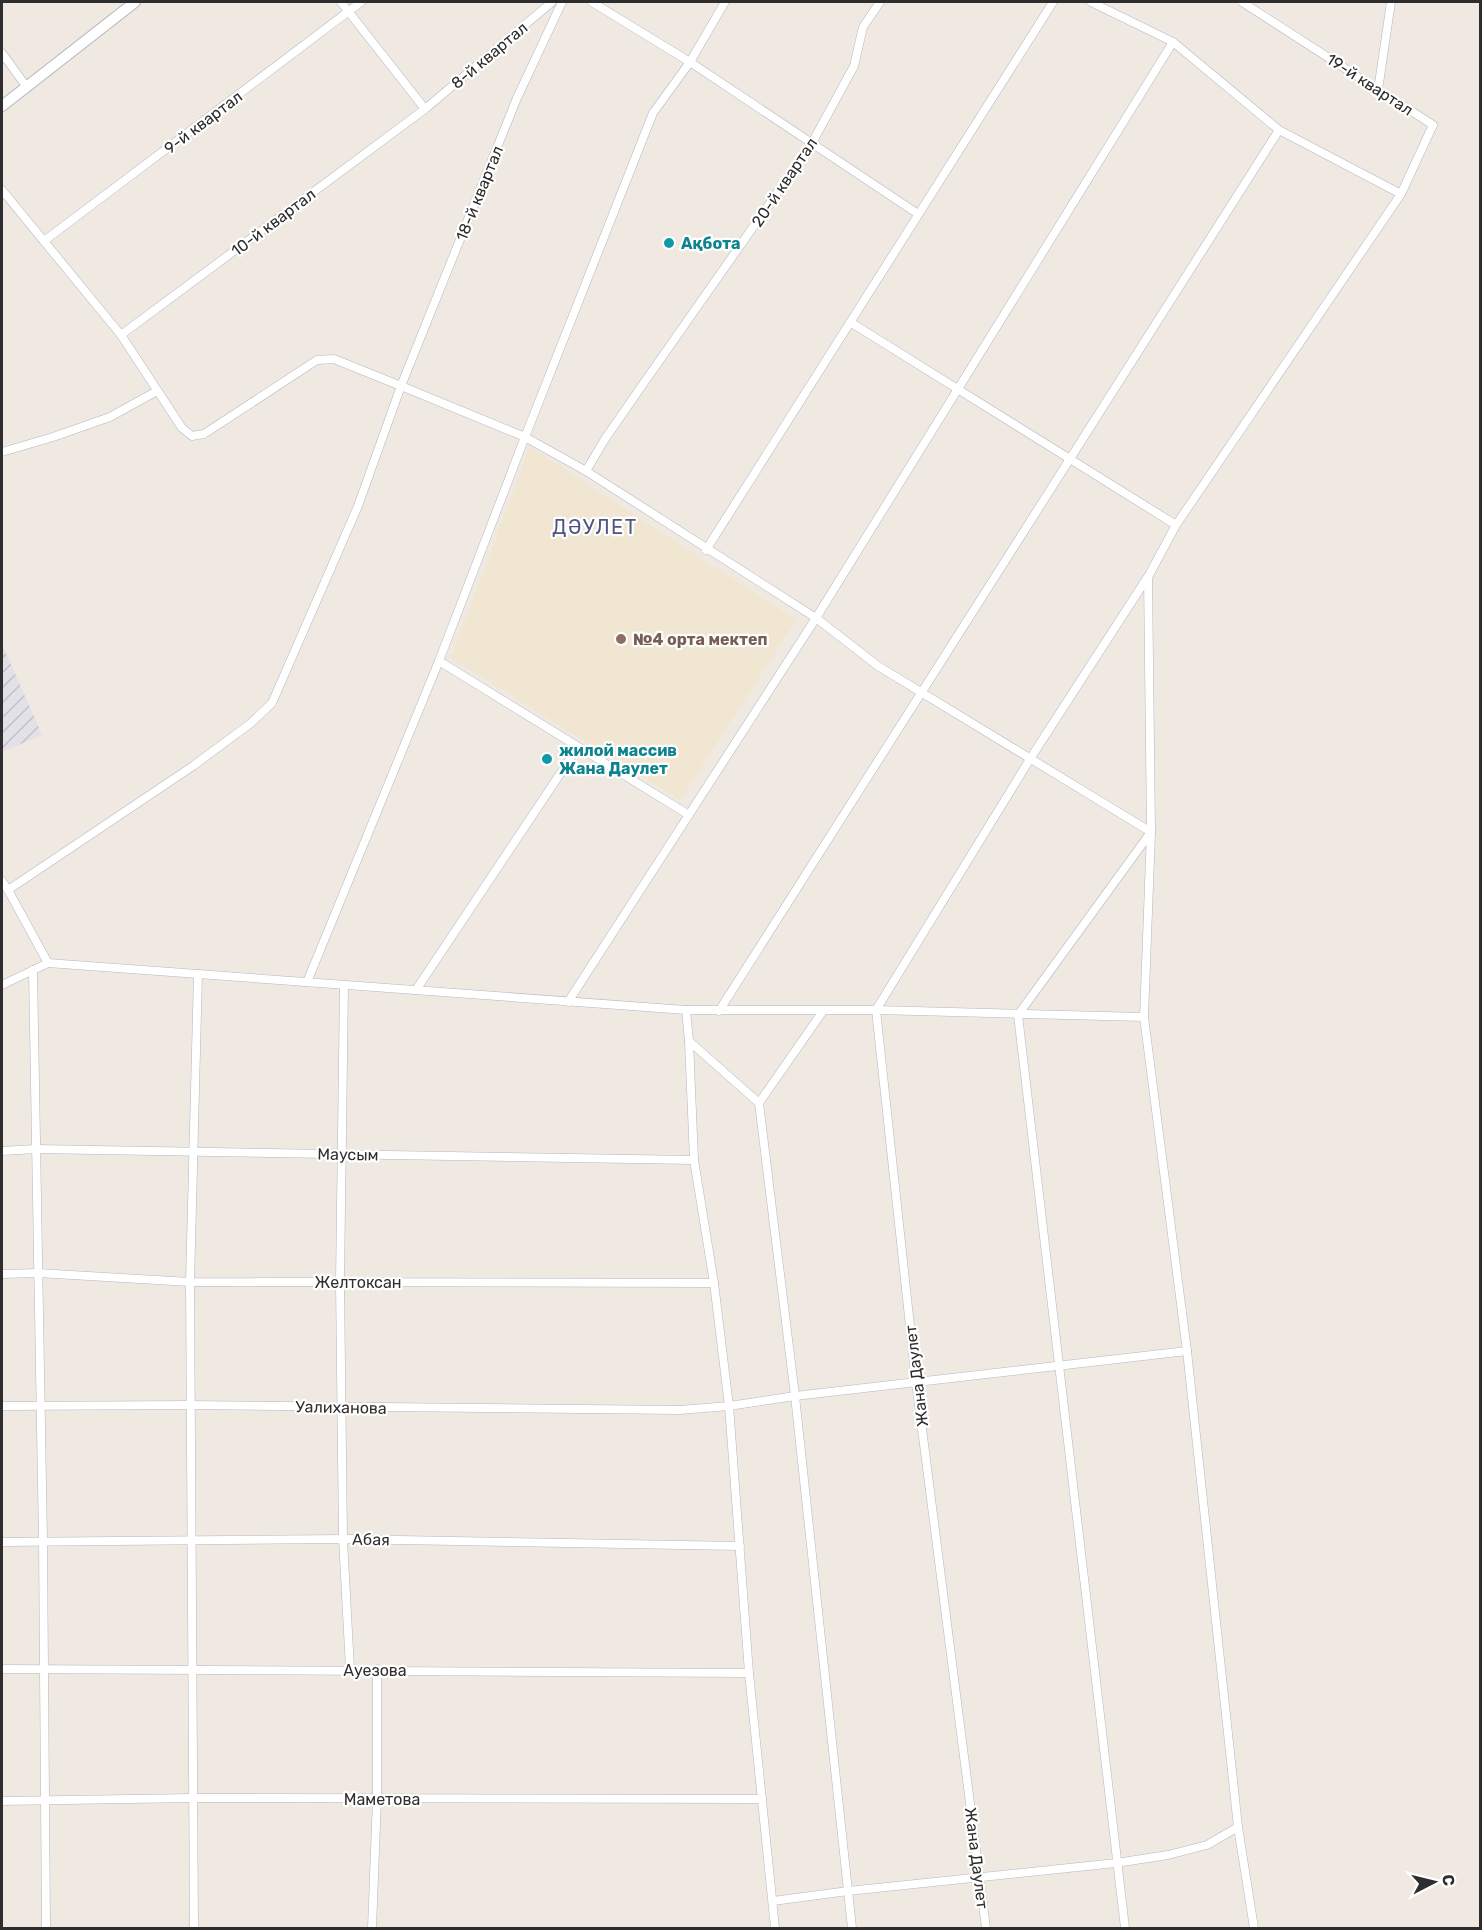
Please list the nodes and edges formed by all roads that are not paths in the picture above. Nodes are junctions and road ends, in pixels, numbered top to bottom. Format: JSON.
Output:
{"nodes":[{"id":1,"x":135,"y":2,"type":"edge"},
{"id":2,"x":341,"y":2,"type":"edge"},
{"id":3,"x":362,"y":2,"type":"edge"},
{"id":4,"x":552,"y":2,"type":"edge"},
{"id":5,"x":562,"y":2,"type":"edge"},
{"id":6,"x":592,"y":2,"type":"edge"},
{"id":7,"x":726,"y":2,"type":"edge"},
{"id":8,"x":880,"y":2,"type":"edge"},
{"id":9,"x":1053,"y":2,"type":"edge"},
{"id":10,"x":1091,"y":2,"type":"edge"},
{"id":11,"x":1242,"y":2,"type":"edge"},
{"id":12,"x":1391,"y":2,"type":"edge"},
{"id":13,"x":348,"y":12,"type":"junction"},
{"id":14,"x":1173,"y":42,"type":"junction"},
{"id":15,"x":2,"y":53,"type":"edge"},
{"id":16,"x":690,"y":62,"type":"junction"},
{"id":17,"x":26,"y":86,"type":"junction"},
{"id":18,"x":1378,"y":90,"type":"junction"},
{"id":19,"x":2,"y":106,"type":"edge"},
{"id":20,"x":425,"y":109,"type":"junction"},
{"id":21,"x":1279,"y":130,"type":"junction"},
{"id":22,"x":812,"y":143,"type":"junction"},
{"id":23,"x":2,"y":190,"type":"edge"},
{"id":24,"x":1401,"y":194,"type":"junction"},
{"id":25,"x":918,"y":214,"type":"junction"},
{"id":26,"x":44,"y":241,"type":"junction"},
{"id":27,"x":850,"y":321,"type":"junction"},
{"id":28,"x":121,"y":335,"type":"junction"},
{"id":29,"x":401,"y":386,"type":"junction"},
{"id":30,"x":958,"y":388,"type":"junction"},
{"id":31,"x":157,"y":391,"type":"junction"},
{"id":32,"x":525,"y":437,"type":"junction"},
{"id":33,"x":2,"y":452,"type":"edge"},
{"id":34,"x":1070,"y":459,"type":"junction"},
{"id":35,"x":586,"y":471,"type":"junction"},
{"id":36,"x":1176,"y":525,"type":"junction"},
{"id":37,"x":706,"y":550,"type":"junction"},
{"id":38,"x":1148,"y":577,"type":"junction"},
{"id":39,"x":816,"y":618,"type":"junction"},
{"id":40,"x":439,"y":661,"type":"junction"},
{"id":41,"x":922,"y":693,"type":"junction"},
{"id":42,"x":578,"y":747,"type":"junction"},
{"id":43,"x":1030,"y":759,"type":"junction"},
{"id":44,"x":689,"y":815,"type":"junction"},
{"id":45,"x":1151,"y":832,"type":"junction"},
{"id":46,"x":2,"y":881,"type":"edge"},
{"id":47,"x":8,"y":890,"type":"junction"},
{"id":48,"x":48,"y":963,"type":"junction"},
{"id":49,"x":33,"y":970,"type":"junction"},
{"id":50,"x":198,"y":974,"type":"junction"},
{"id":51,"x":307,"y":982,"type":"junction"},
{"id":52,"x":2,"y":985,"type":"edge"},
{"id":53,"x":344,"y":985,"type":"junction"},
{"id":54,"x":416,"y":990,"type":"junction"},
{"id":55,"x":568,"y":1002,"type":"junction"},
{"id":56,"x":686,"y":1010,"type":"junction"},
{"id":57,"x":876,"y":1010,"type":"junction"},
{"id":58,"x":719,"y":1011,"type":"junction"},
{"id":59,"x":823,"y":1011,"type":"junction"},
{"id":60,"x":1018,"y":1015,"type":"junction"},
{"id":61,"x":1144,"y":1017,"type":"junction"},
{"id":62,"x":689,"y":1041,"type":"junction"},
{"id":63,"x":759,"y":1103,"type":"junction"},
{"id":64,"x":36,"y":1149,"type":"junction"},
{"id":65,"x":2,"y":1151,"type":"edge"},
{"id":66,"x":194,"y":1151,"type":"junction"},
{"id":67,"x":342,"y":1154,"type":"junction"},
{"id":68,"x":694,"y":1160,"type":"junction"},
{"id":69,"x":38,"y":1273,"type":"junction"},
{"id":70,"x":2,"y":1274,"type":"edge"},
{"id":71,"x":190,"y":1282,"type":"junction"},
{"id":72,"x":340,"y":1282,"type":"junction"},
{"id":73,"x":714,"y":1283,"type":"junction"},
{"id":74,"x":1187,"y":1351,"type":"junction"},
{"id":75,"x":1060,"y":1365,"type":"junction"},
{"id":76,"x":916,"y":1382,"type":"junction"},
{"id":77,"x":795,"y":1396,"type":"junction"},
{"id":78,"x":191,"y":1405,"type":"junction"},
{"id":79,"x":2,"y":1406,"type":"edge"},
{"id":80,"x":40,"y":1406,"type":"junction"},
{"id":81,"x":729,"y":1406,"type":"junction"},
{"id":82,"x":342,"y":1407,"type":"junction"},
{"id":83,"x":343,"y":1539,"type":"junction"},
{"id":84,"x":192,"y":1540,"type":"junction"},
{"id":85,"x":43,"y":1541,"type":"junction"},
{"id":86,"x":2,"y":1542,"type":"edge"},
{"id":87,"x":740,"y":1546,"type":"junction"},
{"id":88,"x":2,"y":1669,"type":"edge"},
{"id":89,"x":43,"y":1669,"type":"junction"},
{"id":90,"x":193,"y":1669,"type":"junction"},
{"id":91,"x":350,"y":1669,"type":"junction"},
{"id":92,"x":377,"y":1670,"type":"junction"},
{"id":93,"x":749,"y":1673,"type":"junction"},
{"id":94,"x":193,"y":1798,"type":"junction"},
{"id":95,"x":377,"y":1799,"type":"junction"},
{"id":96,"x":762,"y":1799,"type":"junction"},
{"id":97,"x":2,"y":1801,"type":"edge"},
{"id":98,"x":44,"y":1801,"type":"junction"},
{"id":99,"x":1238,"y":1827,"type":"junction"},
{"id":100,"x":1116,"y":1863,"type":"junction"},
{"id":101,"x":979,"y":1878,"type":"junction"},
{"id":102,"x":848,"y":1891,"type":"junction"},
{"id":103,"x":773,"y":1901,"type":"junction"},
{"id":104,"x":46,"y":1929,"type":"edge"},
{"id":105,"x":194,"y":1929,"type":"edge"},
{"id":106,"x":372,"y":1929,"type":"edge"},
{"id":107,"x":775,"y":1929,"type":"edge"},
{"id":108,"x":852,"y":1929,"type":"edge"},
{"id":109,"x":986,"y":1929,"type":"edge"},
{"id":110,"x":1125,"y":1929,"type":"edge"},
{"id":111,"x":1254,"y":1929,"type":"edge"}],
"edges":[{"from":1,"to":17,"type":"street"},
{"from":2,"to":13,"type":"street"},
{"from":3,"to":13,"type":"street","name":"9-й квартал"},
{"from":4,"to":20,"type":"street","name":"8-й квартал"},
{"from":5,"to":29,"type":"street","name":"18-й квартал"},
{"from":6,"to":16,"type":"street"},
{"from":7,"to":16,"type":"street"},
{"from":8,"to":22,"type":"street","name":"20-й квартал"},
{"from":9,"to":25,"type":"street"},
{"from":10,"to":14,"type":"street"},
{"from":11,"to":18,"type":"street","name":"19-й квартал"},
{"from":12,"to":18,"type":"street"},
{"from":13,"to":20,"type":"street"},
{"from":13,"to":26,"type":"street","name":"9-й квартал"},
{"from":14,"to":21,"type":"street"},
{"from":14,"to":30,"type":"street"},
{"from":15,"to":17,"type":"street"},
{"from":16,"to":22,"type":"street"},
{"from":16,"to":32,"type":"street"},
{"from":17,"to":19,"type":"street"},
{"from":18,"to":24,"type":"street","name":"19-й квартал"},
{"from":20,"to":28,"type":"street","name":"10-й квартал"},
{"from":21,"to":24,"type":"street"},
{"from":21,"to":34,"type":"street"},
{"from":22,"to":25,"type":"street"},
{"from":22,"to":35,"type":"street","name":"20-й квартал"},
{"from":23,"to":26,"type":"street"},
{"from":24,"to":36,"type":"street"},
{"from":25,"to":27,"type":"street"},
{"from":26,"to":28,"type":"street"},
{"from":27,"to":30,"type":"street"},
{"from":27,"to":37,"type":"street"},
{"from":28,"to":31,"type":"street"},
{"from":29,"to":31,"type":"street"},
{"from":29,"to":32,"type":"street"},
{"from":29,"to":47,"type":"street","name":"18-й квартал"},
{"from":30,"to":34,"type":"street"},
{"from":30,"to":39,"type":"street"},
{"from":31,"to":33,"type":"street"},
{"from":32,"to":35,"type":"street"},
{"from":32,"to":40,"type":"street"},
{"from":34,"to":36,"type":"street"},
{"from":34,"to":41,"type":"street"},
{"from":35,"to":37,"type":"street"},
{"from":36,"to":38,"type":"street"},
{"from":37,"to":39,"type":"street"},
{"from":38,"to":43,"type":"street"},
{"from":38,"to":45,"type":"street"},
{"from":39,"to":41,"type":"street"},
{"from":39,"to":44,"type":"street"},
{"from":40,"to":42,"type":"street"},
{"from":40,"to":51,"type":"street"},
{"from":41,"to":43,"type":"street"},
{"from":41,"to":58,"type":"street"},
{"from":42,"to":44,"type":"street"},
{"from":42,"to":54,"type":"street"},
{"from":43,"to":45,"type":"street"},
{"from":43,"to":57,"type":"street"},
{"from":44,"to":55,"type":"street"},
{"from":45,"to":60,"type":"street"},
{"from":45,"to":61,"type":"street"},
{"from":46,"to":47,"type":"street"},
{"from":47,"to":48,"type":"street"},
{"from":48,"to":49,"type":"street"},
{"from":48,"to":50,"type":"street"},
{"from":49,"to":52,"type":"street"},
{"from":49,"to":64,"type":"street"},
{"from":50,"to":51,"type":"street"},
{"from":50,"to":66,"type":"street"},
{"from":51,"to":53,"type":"street"},
{"from":53,"to":54,"type":"street"},
{"from":53,"to":67,"type":"street"},
{"from":54,"to":55,"type":"street"},
{"from":55,"to":56,"type":"street"},
{"from":56,"to":58,"type":"street"},
{"from":56,"to":62,"type":"street"},
{"from":57,"to":59,"type":"street"},
{"from":57,"to":60,"type":"street"},
{"from":57,"to":76,"type":"street","name":"Жана Даулет"},
{"from":58,"to":59,"type":"street"},
{"from":59,"to":63,"type":"street"},
{"from":60,"to":61,"type":"street"},
{"from":60,"to":75,"type":"street"},
{"from":61,"to":74,"type":"street"},
{"from":62,"to":63,"type":"street"},
{"from":62,"to":68,"type":"street"},
{"from":63,"to":77,"type":"street"},
{"from":64,"to":65,"type":"street","name":"Маусым"},
{"from":64,"to":66,"type":"street","name":"Маусым"},
{"from":64,"to":69,"type":"street"},
{"from":66,"to":67,"type":"street","name":"Маусым"},
{"from":66,"to":71,"type":"street"},
{"from":67,"to":68,"type":"street","name":"Маусым"},
{"from":67,"to":72,"type":"street"},
{"from":68,"to":73,"type":"street"},
{"from":69,"to":70,"type":"street","name":"Желтоксан"},
{"from":69,"to":71,"type":"street","name":"Желтоксан"},
{"from":69,"to":80,"type":"street"},
{"from":71,"to":72,"type":"street","name":"Желтоксан"},
{"from":71,"to":78,"type":"street"},
{"from":72,"to":73,"type":"street","name":"Желтоксан"},
{"from":72,"to":82,"type":"street"},
{"from":73,"to":81,"type":"street"},
{"from":74,"to":75,"type":"street","name":"Уалиханова"},
{"from":74,"to":99,"type":"street"},
{"from":75,"to":76,"type":"street","name":"Уалиханова"},
{"from":75,"to":100,"type":"street"},
{"from":76,"to":77,"type":"street","name":"Уалиханова"},
{"from":76,"to":101,"type":"street","name":"Жана Даулет"},
{"from":77,"to":81,"type":"street","name":"Уалиханова"},
{"from":77,"to":102,"type":"street"},
{"from":78,"to":80,"type":"street","name":"Уалиханова"},
{"from":78,"to":82,"type":"street","name":"Уалиханова"},
{"from":78,"to":84,"type":"street"},
{"from":79,"to":80,"type":"street","name":"Уалиханова"},
{"from":80,"to":85,"type":"street"},
{"from":81,"to":82,"type":"street","name":"Уалиханова"},
{"from":81,"to":87,"type":"street"},
{"from":82,"to":83,"type":"street"},
{"from":83,"to":84,"type":"street","name":"Абая"},
{"from":83,"to":87,"type":"street","name":"Абая"},
{"from":83,"to":91,"type":"street"},
{"from":84,"to":85,"type":"street","name":"Абая"},
{"from":84,"to":90,"type":"street"},
{"from":85,"to":86,"type":"street","name":"Абая"},
{"from":85,"to":89,"type":"street"},
{"from":87,"to":93,"type":"street"},
{"from":88,"to":89,"type":"street","name":"Ауезова"},
{"from":89,"to":90,"type":"street","name":"Ауезова"},
{"from":89,"to":98,"type":"street"},
{"from":90,"to":91,"type":"street","name":"Ауезова"},
{"from":90,"to":94,"type":"street"},
{"from":91,"to":92,"type":"street","name":"Ауезова"},
{"from":92,"to":93,"type":"street","name":"Ауезова"},
{"from":92,"to":95,"type":"street"},
{"from":93,"to":96,"type":"street"},
{"from":94,"to":95,"type":"street","name":"Маметова"},
{"from":94,"to":98,"type":"street","name":"Маметова"},
{"from":94,"to":105,"type":"street"},
{"from":95,"to":96,"type":"street","name":"Маметова"},
{"from":95,"to":106,"type":"street"},
{"from":96,"to":103,"type":"street"},
{"from":97,"to":98,"type":"street","name":"Маметова"},
{"from":98,"to":104,"type":"street"},
{"from":99,"to":100,"type":"street"},
{"from":99,"to":111,"type":"street"},
{"from":100,"to":101,"type":"street"},
{"from":100,"to":110,"type":"street"},
{"from":101,"to":102,"type":"street"},
{"from":101,"to":109,"type":"street","name":"Жана Даулет"},
{"from":102,"to":103,"type":"street"},
{"from":102,"to":108,"type":"street"},
{"from":103,"to":107,"type":"street"}]}
